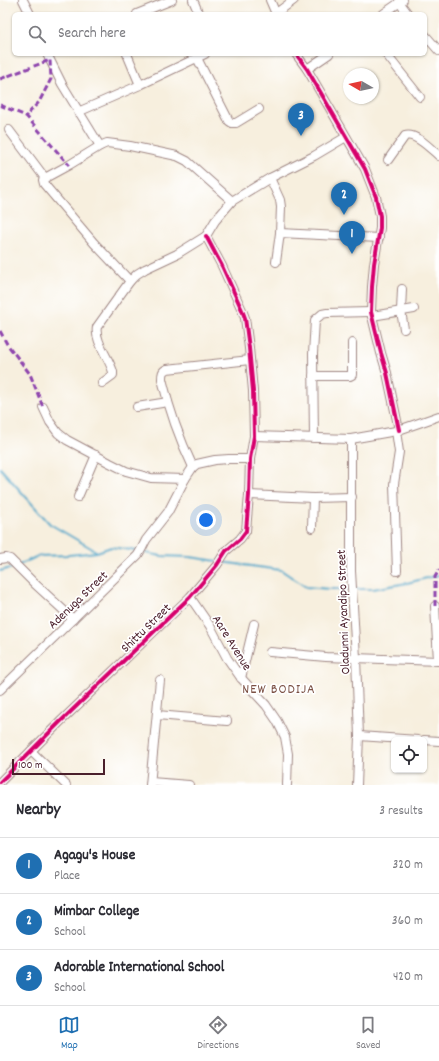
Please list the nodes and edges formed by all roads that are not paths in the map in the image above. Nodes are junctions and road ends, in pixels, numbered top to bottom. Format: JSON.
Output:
{"nodes":[{"id":1,"x":23,"y":0,"type":"edge"},
{"id":2,"x":172,"y":0,"type":"edge"},
{"id":3,"x":193,"y":0,"type":"edge"},
{"id":4,"x":270,"y":0,"type":"edge"},
{"id":5,"x":294,"y":0,"type":"edge"},
{"id":6,"x":401,"y":1,"type":"edge"},
{"id":7,"x":29,"y":12,"type":"edge"},
{"id":8,"x":141,"y":12,"type":"edge"},
{"id":9,"x":198,"y":12,"type":"edge"},
{"id":10,"x":275,"y":12,"type":"edge"},
{"id":11,"x":279,"y":12,"type":"edge"},
{"id":12,"x":386,"y":12,"type":"edge"},
{"id":13,"x":407,"y":12,"type":"edge"},
{"id":14,"x":427,"y":37,"type":"edge"},
{"id":15,"x":439,"y":51,"type":"edge"},
{"id":16,"x":48,"y":56,"type":"edge"},
{"id":17,"x":128,"y":56,"type":"edge"},
{"id":18,"x":201,"y":56,"type":"edge"},
{"id":19,"x":297,"y":56,"type":"edge"},
{"id":20,"x":326,"y":56,"type":"edge"},
{"id":21,"x":388,"y":56,"type":"edge"},
{"id":22,"x":306,"y":70,"type":"junction"},
{"id":23,"x":140,"y":85,"type":"junction"},
{"id":24,"x":420,"y":97,"type":"dead end"},
{"id":25,"x":259,"y":109,"type":"dead end"},
{"id":26,"x":78,"y":112,"type":"junction"},
{"id":27,"x":9,"y":130,"type":"dead end"},
{"id":28,"x":346,"y":137,"type":"junction"},
{"id":29,"x":100,"y":146,"type":"junction"},
{"id":30,"x":439,"y":156,"type":"edge"},
{"id":31,"x":388,"y":160,"type":"dead end"},
{"id":32,"x":46,"y":178,"type":"junction"},
{"id":33,"x":270,"y":178,"type":"junction"},
{"id":34,"x":232,"y":201,"type":"junction"},
{"id":35,"x":280,"y":233,"type":"junction"},
{"id":36,"x":206,"y":236,"type":"junction"},
{"id":37,"x":379,"y":238,"type":"junction"},
{"id":38,"x":276,"y":262,"type":"dead end"},
{"id":39,"x":130,"y":281,"type":"junction"},
{"id":40,"x":402,"y":290,"type":"dead end"},
{"id":41,"x":414,"y":309,"type":"dead end"},
{"id":42,"x":401,"y":311,"type":"junction"},
{"id":43,"x":372,"y":314,"type":"junction"},
{"id":44,"x":404,"y":329,"type":"dead end"},
{"id":45,"x":352,"y":342,"type":"dead end"},
{"id":46,"x":250,"y":360,"type":"junction"},
{"id":47,"x":313,"y":376,"type":"junction"},
{"id":48,"x":102,"y":383,"type":"dead end"},
{"id":49,"x":168,"y":402,"type":"junction"},
{"id":50,"x":43,"y":407,"type":"dead end"},
{"id":51,"x":137,"y":407,"type":"dead end"},
{"id":52,"x":439,"y":416,"type":"edge"},
{"id":53,"x":397,"y":430,"type":"junction"},
{"id":54,"x":254,"y":436,"type":"junction"},
{"id":55,"x":314,"y":438,"type":"junction"},
{"id":56,"x":351,"y":439,"type":"junction"},
{"id":57,"x":96,"y":455,"type":"junction"},
{"id":58,"x":250,"y":459,"type":"junction"},
{"id":59,"x":193,"y":467,"type":"junction"},
{"id":60,"x":184,"y":479,"type":"junction"},
{"id":61,"x":249,"y":495,"type":"junction"},
{"id":62,"x":78,"y":497,"type":"dead end"},
{"id":63,"x":352,"y":497,"type":"junction"},
{"id":64,"x":313,"y":498,"type":"junction"},
{"id":65,"x":312,"y":528,"type":"dead end"},
{"id":66,"x":0,"y":559,"type":"edge"},
{"id":67,"x":397,"y":571,"type":"dead end"},
{"id":68,"x":190,"y":597,"type":"junction"},
{"id":69,"x":435,"y":606,"type":"dead end"},
{"id":70,"x":73,"y":619,"type":"junction"},
{"id":71,"x":254,"y":624,"type":"dead end"},
{"id":72,"x":270,"y":652,"type":"dead end"},
{"id":73,"x":356,"y":658,"type":"junction"},
{"id":74,"x":439,"y":661,"type":"edge"},
{"id":75,"x":241,"y":678,"type":"junction"},
{"id":76,"x":160,"y":680,"type":"dead end"},
{"id":77,"x":0,"y":690,"type":"edge"},
{"id":78,"x":157,"y":715,"type":"junction"},
{"id":79,"x":227,"y":721,"type":"dead end"},
{"id":80,"x":359,"y":736,"type":"junction"},
{"id":81,"x":391,"y":738,"type":"edge"},
{"id":82,"x":427,"y":740,"type":"edge"},
{"id":83,"x":439,"y":741,"type":"edge"},
{"id":84,"x":31,"y":751,"type":"junction"},
{"id":85,"x":0,"y":782,"type":"edge"},
{"id":86,"x":150,"y":783,"type":"edge"},
{"id":87,"x":66,"y":785,"type":"edge"},
{"id":88,"x":189,"y":785,"type":"edge"},
{"id":89,"x":287,"y":785,"type":"edge"},
{"id":90,"x":357,"y":785,"type":"edge"}],
"edges":[{"from":1,"to":7,"type":"street"},
{"from":2,"to":8,"type":"street"},
{"from":3,"to":9,"type":"street"},
{"from":4,"to":10,"type":"street"},
{"from":5,"to":11,"type":"street"},
{"from":6,"to":12,"type":"street"},
{"from":6,"to":13,"type":"street"},
{"from":14,"to":15,"type":"street"},
{"from":16,"to":26,"type":"street"},
{"from":17,"to":23,"type":"street"},
{"from":18,"to":23,"type":"street"},
{"from":18,"to":25,"type":"street"},
{"from":19,"to":22,"type":"street"},
{"from":20,"to":22,"type":"street"},
{"from":21,"to":24,"type":"street"},
{"from":22,"to":28,"type":"street"},
{"from":23,"to":26,"type":"street"},
{"from":26,"to":29,"type":"street"},
{"from":27,"to":32,"type":"street"},
{"from":28,"to":33,"type":"street"},
{"from":28,"to":37,"type":"street"},
{"from":29,"to":32,"type":"street"},
{"from":29,"to":34,"type":"street"},
{"from":30,"to":31,"type":"street"},
{"from":32,"to":39,"type":"street"},
{"from":33,"to":34,"type":"street"},
{"from":33,"to":35,"type":"street"},
{"from":34,"to":36,"type":"street"},
{"from":35,"to":37,"type":"street"},
{"from":35,"to":38,"type":"street"},
{"from":36,"to":39,"type":"street"},
{"from":36,"to":46,"type":"street","name":"Shittu Street"},
{"from":37,"to":43,"type":"street"},
{"from":39,"to":48,"type":"street"},
{"from":40,"to":42,"type":"street"},
{"from":41,"to":42,"type":"street"},
{"from":42,"to":43,"type":"street"},
{"from":42,"to":44,"type":"street"},
{"from":43,"to":47,"type":"street"},
{"from":43,"to":53,"type":"street"},
{"from":45,"to":47,"type":"street"},
{"from":46,"to":49,"type":"street"},
{"from":46,"to":54,"type":"street","name":"Shittu Street"},
{"from":47,"to":55,"type":"street"},
{"from":49,"to":51,"type":"street"},
{"from":49,"to":59,"type":"street"},
{"from":50,"to":57,"type":"street"},
{"from":52,"to":53,"type":"street"},
{"from":53,"to":56,"type":"street"},
{"from":53,"to":67,"type":"street"},
{"from":54,"to":55,"type":"street"},
{"from":54,"to":58,"type":"street","name":"Shittu Street"},
{"from":55,"to":56,"type":"street"},
{"from":56,"to":63,"type":"street","name":"Oladunni Ayandipo Street"},
{"from":57,"to":60,"type":"street"},
{"from":57,"to":62,"type":"street"},
{"from":58,"to":59,"type":"street"},
{"from":58,"to":61,"type":"street","name":"Shittu Street"},
{"from":59,"to":60,"type":"street","name":"Adenuga Street"},
{"from":60,"to":70,"type":"street","name":"Adenuga Street"},
{"from":61,"to":64,"type":"street"},
{"from":61,"to":68,"type":"street","name":"Shittu Street"},
{"from":63,"to":64,"type":"street"},
{"from":63,"to":73,"type":"street","name":"Oladunni Ayandipo Street"},
{"from":64,"to":65,"type":"street"},
{"from":66,"to":70,"type":"street"},
{"from":68,"to":75,"type":"street","name":"Aare Avenue"},
{"from":68,"to":84,"type":"street","name":"Shittu Street"},
{"from":69,"to":74,"type":"street"},
{"from":70,"to":77,"type":"street","name":"Adenuga Street"},
{"from":71,"to":75,"type":"street"},
{"from":72,"to":73,"type":"street"},
{"from":73,"to":74,"type":"street"},
{"from":73,"to":80,"type":"street","name":"Oladunni Ayandipo Street"},
{"from":75,"to":89,"type":"street","name":"Aare Avenue"},
{"from":76,"to":78,"type":"street"},
{"from":78,"to":79,"type":"street"},
{"from":78,"to":86,"type":"street"},
{"from":80,"to":81,"type":"street"},
{"from":80,"to":90,"type":"street","name":"Oladunni Ayandipo Street"},
{"from":82,"to":83,"type":"street"},
{"from":84,"to":85,"type":"street","name":"Shittu Street"},
{"from":84,"to":87,"type":"street"},
{"from":86,"to":88,"type":"street"}]}
